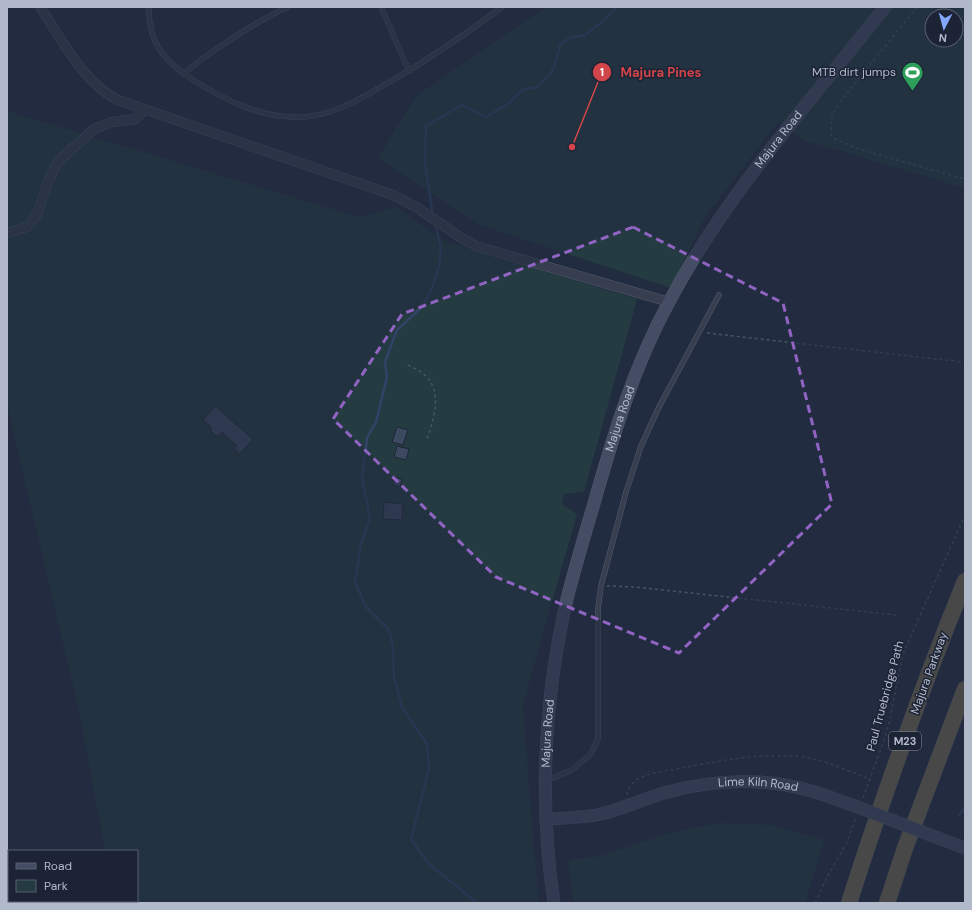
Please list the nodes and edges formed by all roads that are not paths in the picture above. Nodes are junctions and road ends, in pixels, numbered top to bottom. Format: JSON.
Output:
{"nodes":[{"id":1,"x":40,"y":7,"type":"edge"},
{"id":2,"x":149,"y":7,"type":"edge"},
{"id":3,"x":288,"y":7,"type":"edge"},
{"id":4,"x":381,"y":7,"type":"edge"},
{"id":5,"x":502,"y":7,"type":"edge"},
{"id":6,"x":885,"y":7,"type":"edge"},
{"id":7,"x":409,"y":71,"type":"junction"},
{"id":8,"x":184,"y":74,"type":"junction"},
{"id":9,"x":144,"y":110,"type":"junction"},
{"id":10,"x":7,"y":233,"type":"edge"},
{"id":11,"x":719,"y":295,"type":"dead end"},
{"id":12,"x":668,"y":302,"type":"junction"},
{"id":13,"x":965,"y":581,"type":"edge"},
{"id":14,"x":965,"y":689,"type":"edge"},
{"id":15,"x":545,"y":782,"type":"junction"},
{"id":16,"x":546,"y":820,"type":"junction"},
{"id":17,"x":965,"y":848,"type":"edge"},
{"id":18,"x":554,"y":903,"type":"edge"},
{"id":19,"x":849,"y":903,"type":"edge"},
{"id":20,"x":887,"y":903,"type":"edge"}],
"edges":[{"from":1,"to":9,"type":"street"},
{"from":2,"to":8,"type":"lane"},
{"from":3,"to":8,"type":"lane"},
{"from":4,"to":7,"type":"lane"},
{"from":5,"to":7,"type":"lane"},
{"from":6,"to":12,"type":"street","name":"Majura Road"},
{"from":7,"to":8,"type":"lane"},
{"from":9,"to":10,"type":"street"},
{"from":9,"to":12,"type":"street"},
{"from":11,"to":15,"type":"lane"},
{"from":12,"to":15,"type":"street","name":"Majura Road"},
{"from":13,"to":19,"type":"highway","name":"Majura Parkway","number":"M23"},
{"from":14,"to":20,"type":"highway"},
{"from":15,"to":16,"type":"street","name":"Majura Road"},
{"from":16,"to":17,"type":"street","name":"Lime Kiln Road","bridge":true},
{"from":16,"to":18,"type":"street","name":"Majura Road"}]}
